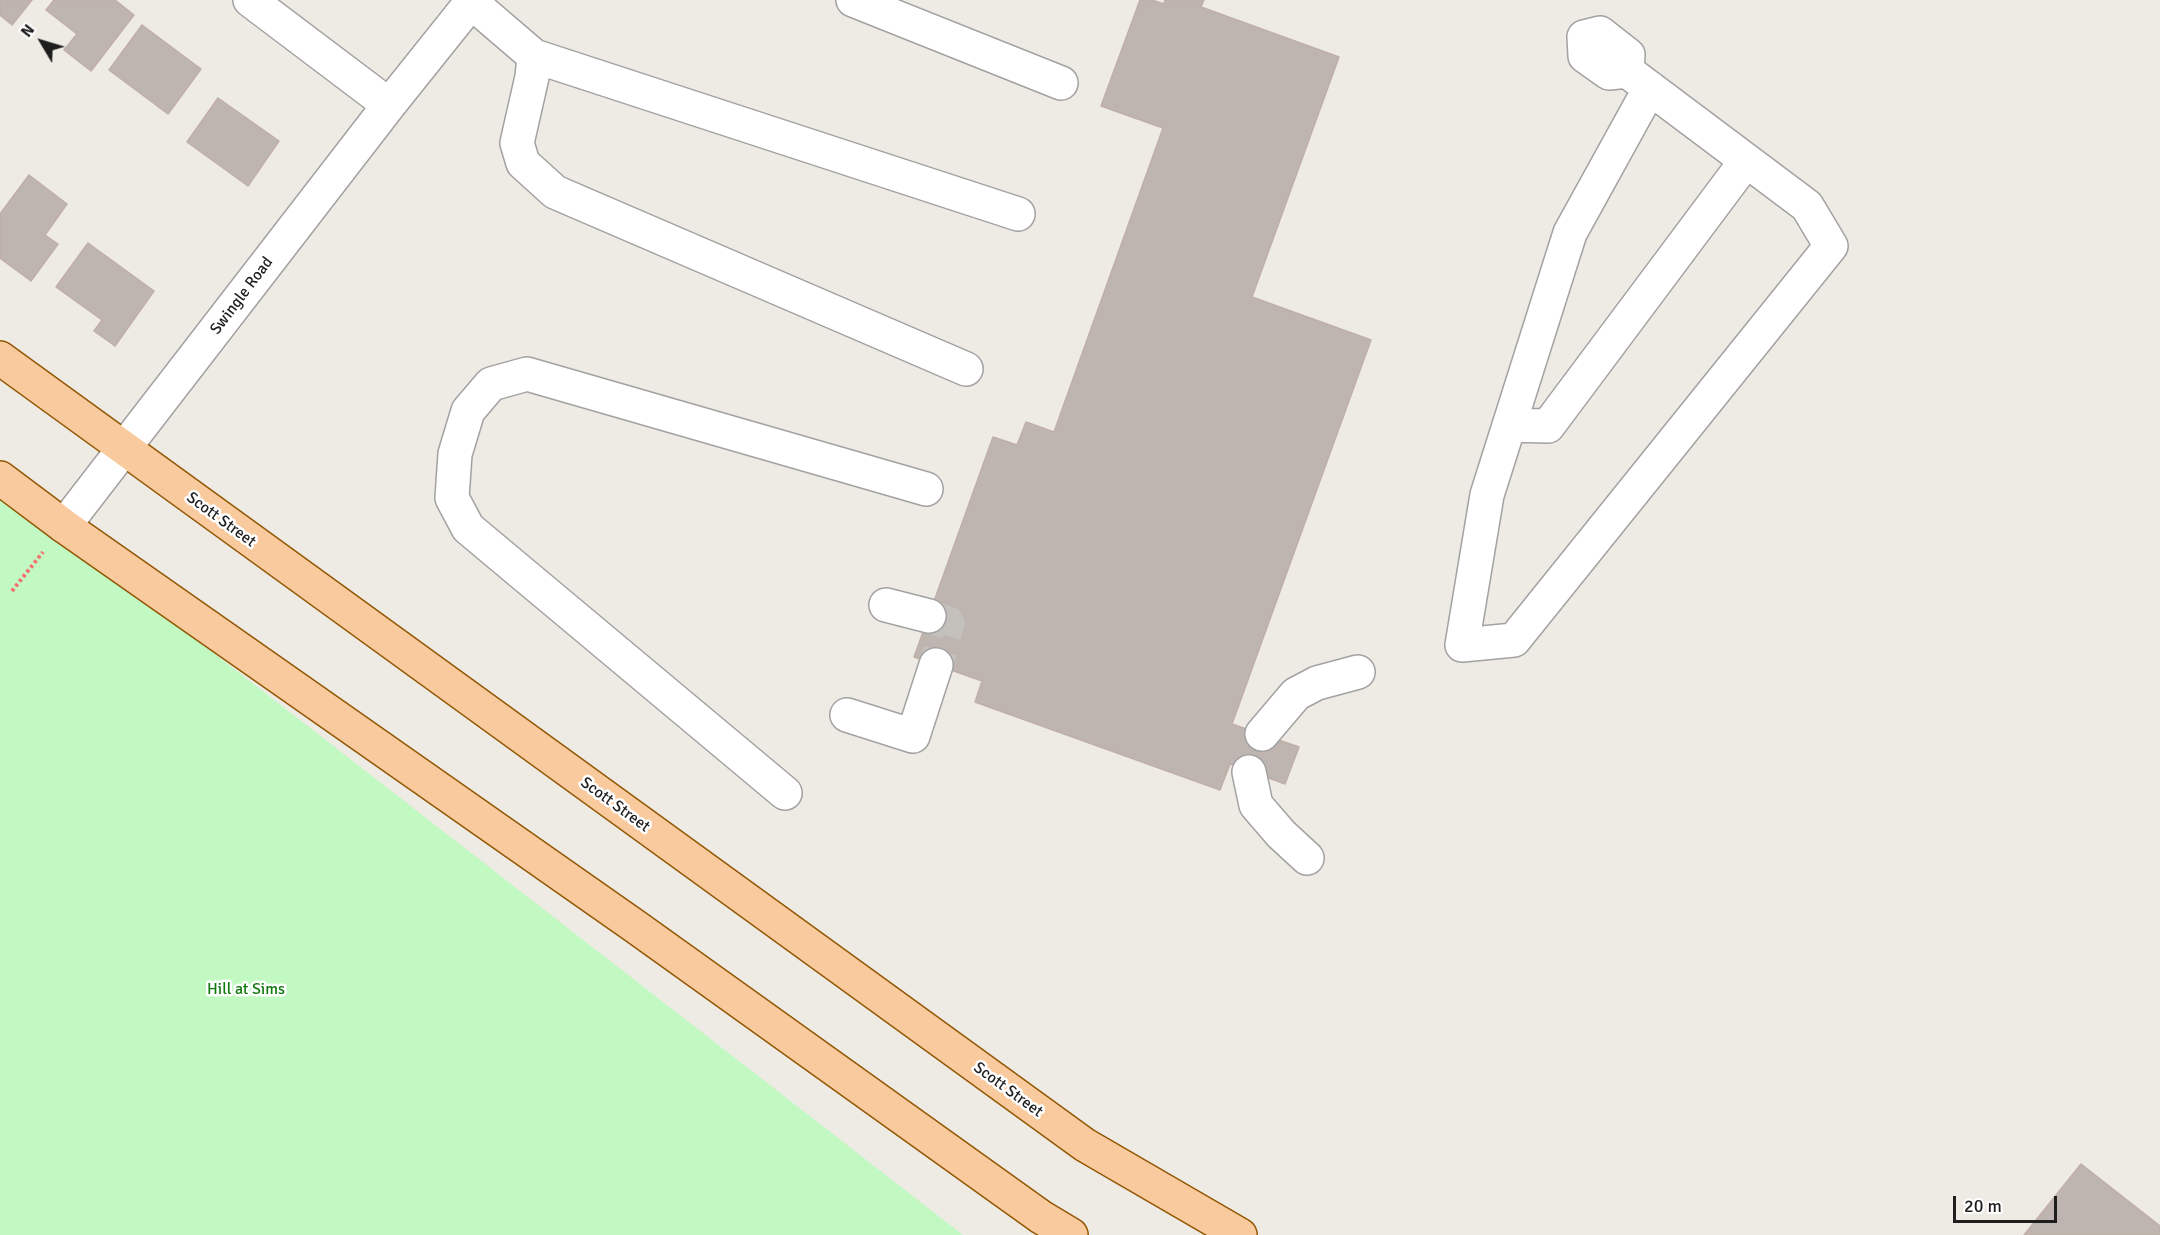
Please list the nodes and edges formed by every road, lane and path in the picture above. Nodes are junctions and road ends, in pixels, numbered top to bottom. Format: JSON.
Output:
{"nodes":[{"id":1,"x":250,"y":0,"type":"edge"},
{"id":2,"x":853,"y":0,"type":"edge"},
{"id":3,"x":472,"y":1,"type":"edge"},
{"id":4,"x":1575,"y":31,"type":"dead end"},
{"id":5,"x":534,"y":56,"type":"junction"},
{"id":6,"x":1639,"y":80,"type":"junction"},
{"id":7,"x":1061,"y":83,"type":"dead end"},
{"id":8,"x":389,"y":105,"type":"junction"},
{"id":9,"x":1746,"y":161,"type":"junction"},
{"id":10,"x":1018,"y":214,"type":"dead end"},
{"id":11,"x":0,"y":358,"type":"edge"},
{"id":12,"x":966,"y":369,"type":"dead end"},
{"id":13,"x":1510,"y":425,"type":"junction"},
{"id":14,"x":125,"y":450,"type":"junction"},
{"id":15,"x":0,"y":478,"type":"edge"},
{"id":16,"x":926,"y":489,"type":"dead end"},
{"id":17,"x":64,"y":526,"type":"junction"},
{"id":18,"x":12,"y":591,"type":"dead end"},
{"id":19,"x":886,"y":604,"type":"dead end"},
{"id":20,"x":928,"y":616,"type":"tunnel mouth"},
{"id":21,"x":936,"y":665,"type":"tunnel mouth"},
{"id":22,"x":1358,"y":672,"type":"dead end"},
{"id":23,"x":847,"y":715,"type":"dead end"},
{"id":24,"x":1262,"y":734,"type":"dead end"},
{"id":25,"x":1249,"y":772,"type":"dead end"},
{"id":26,"x":785,"y":793,"type":"dead end"},
{"id":27,"x":1307,"y":858,"type":"dead end"},
{"id":28,"x":1071,"y":1235,"type":"edge"},
{"id":29,"x":1240,"y":1235,"type":"edge"}],
"edges":[{"from":1,"to":8,"type":"street"},
{"from":2,"to":7,"type":"street"},
{"from":3,"to":5,"type":"street"},
{"from":3,"to":8,"type":"street","name":"Swingle Road"},
{"from":4,"to":6,"type":"street"},
{"from":5,"to":10,"type":"street"},
{"from":5,"to":12,"type":"street"},
{"from":6,"to":9,"type":"street"},
{"from":6,"to":13,"type":"street"},
{"from":8,"to":14,"type":"street","name":"Swingle Road"},
{"from":9,"to":13,"type":"street"},
{"from":9,"to":13,"type":"street"},
{"from":11,"to":14,"type":"main road","name":"Scott Street"},
{"from":14,"to":17,"type":"street","name":"Swingle Road"},
{"from":14,"to":29,"type":"main road","name":"Scott Street"},
{"from":15,"to":17,"type":"main road"},
{"from":16,"to":26,"type":"street"},
{"from":17,"to":18,"type":"path"},
{"from":17,"to":28,"type":"main road"},
{"from":19,"to":20,"type":"street"},
{"from":21,"to":23,"type":"street"},
{"from":22,"to":24,"type":"street"},
{"from":25,"to":27,"type":"street"}]}
